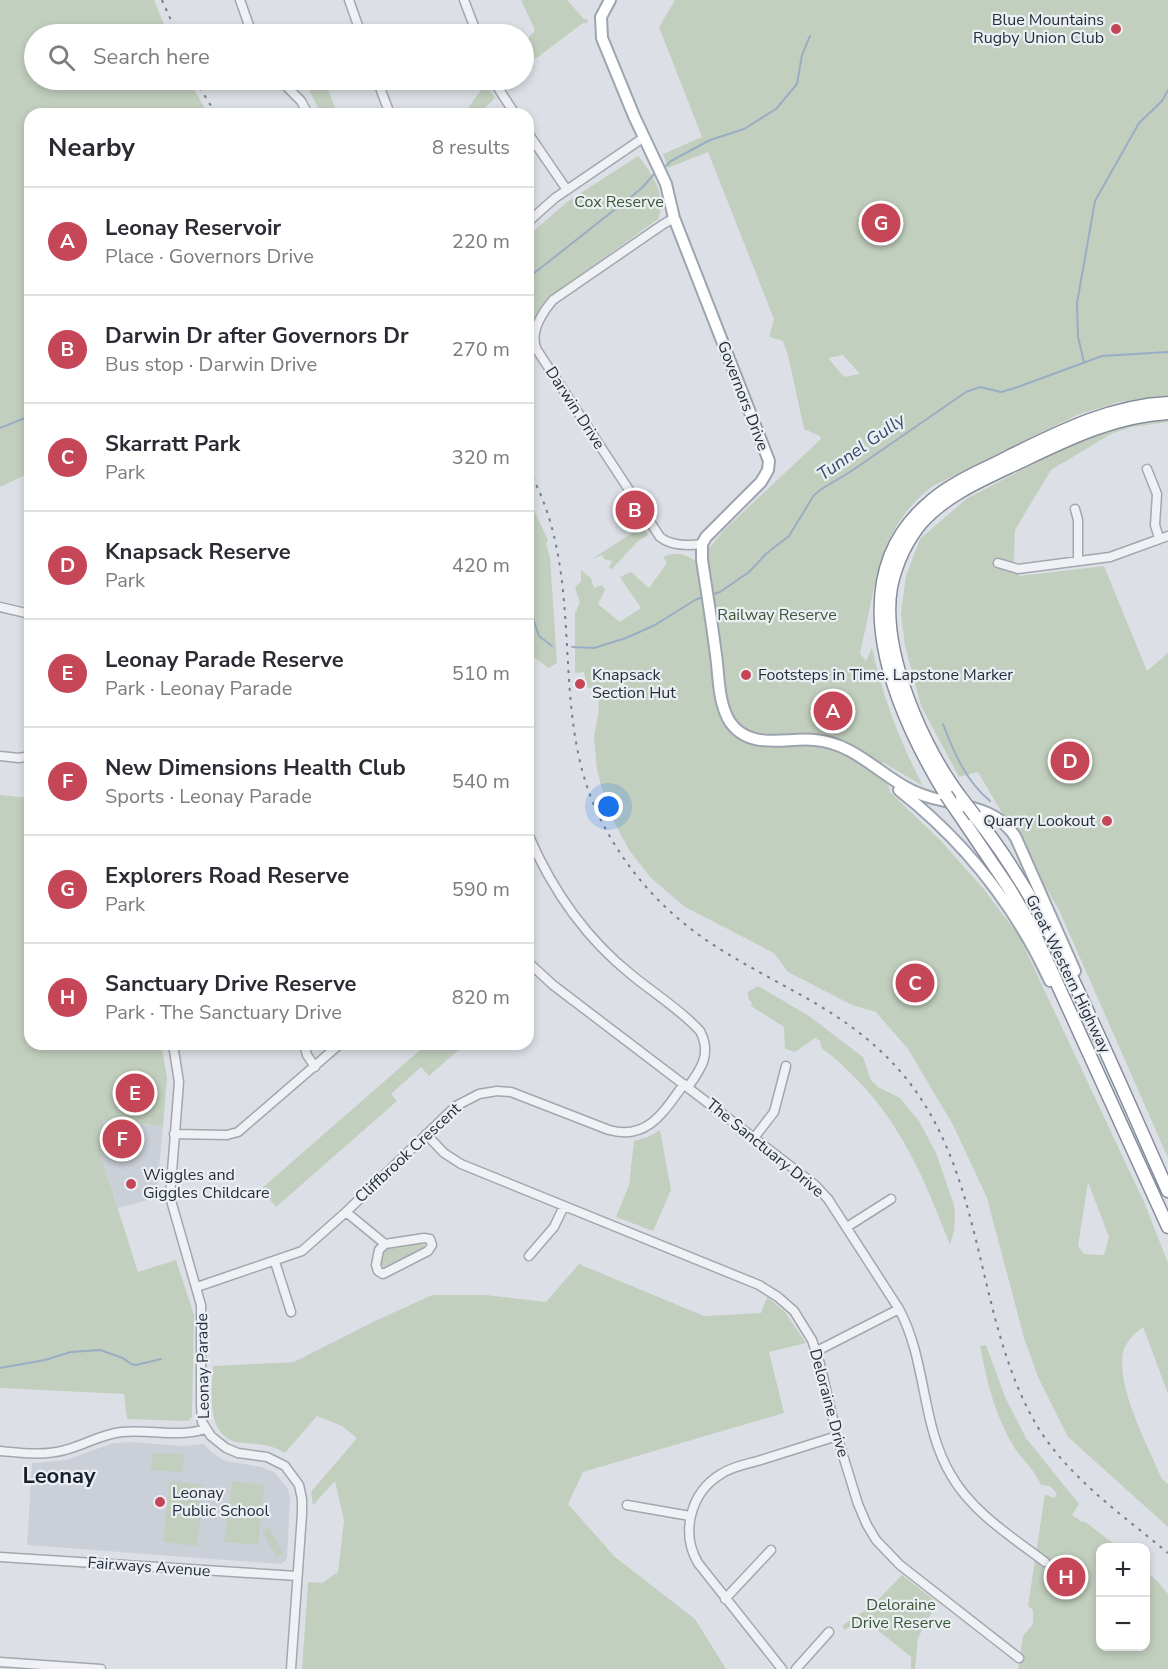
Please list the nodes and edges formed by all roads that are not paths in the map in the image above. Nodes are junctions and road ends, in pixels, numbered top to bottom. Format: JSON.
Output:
{"nodes":[{"id":1,"x":240,"y":0,"type":"edge"},
{"id":2,"x":349,"y":0,"type":"edge"},
{"id":3,"x":464,"y":0,"type":"edge"},
{"id":4,"x":610,"y":0,"type":"edge"},
{"id":5,"x":248,"y":24,"type":"edge"},
{"id":6,"x":357,"y":24,"type":"edge"},
{"id":7,"x":473,"y":24,"type":"edge"},
{"id":8,"x":290,"y":90,"type":"edge"},
{"id":9,"x":381,"y":90,"type":"edge"},
{"id":10,"x":499,"y":90,"type":"edge"},
{"id":11,"x":305,"y":108,"type":"edge"},
{"id":12,"x":388,"y":108,"type":"edge"},
{"id":13,"x":511,"y":108,"type":"edge"},
{"id":14,"x":643,"y":138,"type":"junction"},
{"id":15,"x":534,"y":142,"type":"edge"},
{"id":16,"x":567,"y":190,"type":"junction"},
{"id":17,"x":534,"y":217,"type":"edge"},
{"id":18,"x":674,"y":218,"type":"junction"},
{"id":19,"x":1168,"y":403,"type":"edge"},
{"id":20,"x":1168,"y":413,"type":"edge"},
{"id":21,"x":1147,"y":469,"type":"dead end"},
{"id":22,"x":1075,"y":509,"type":"dead end"},
{"id":23,"x":1164,"y":537,"type":"edge"},
{"id":24,"x":702,"y":544,"type":"junction"},
{"id":25,"x":1078,"y":561,"type":"junction"},
{"id":26,"x":998,"y":563,"type":"dead end"},
{"id":27,"x":0,"y":607,"type":"edge"},
{"id":28,"x":24,"y":613,"type":"edge"},
{"id":29,"x":0,"y":756,"type":"edge"},
{"id":30,"x":859,"y":756,"type":"junction"},
{"id":31,"x":24,"y":757,"type":"edge"},
{"id":32,"x":534,"y":846,"type":"edge"},
{"id":33,"x":534,"y":968,"type":"edge"},
{"id":34,"x":175,"y":1050,"type":"edge"},
{"id":35,"x":306,"y":1050,"type":"edge"},
{"id":36,"x":333,"y":1050,"type":"edge"},
{"id":37,"x":1110,"y":1060,"type":"junction"},
{"id":38,"x":786,"y":1066,"type":"dead end"},
{"id":39,"x":315,"y":1067,"type":"junction"},
{"id":40,"x":1097,"y":1067,"type":"junction"},
{"id":41,"x":686,"y":1086,"type":"junction"},
{"id":42,"x":174,"y":1134,"type":"junction"},
{"id":43,"x":426,"y":1134,"type":"junction"},
{"id":44,"x":754,"y":1138,"type":"junction"},
{"id":45,"x":1168,"y":1191,"type":"edge"},
{"id":46,"x":891,"y":1199,"type":"dead end"},
{"id":47,"x":564,"y":1206,"type":"junction"},
{"id":48,"x":346,"y":1212,"type":"junction"},
{"id":49,"x":847,"y":1227,"type":"junction"},
{"id":50,"x":1168,"y":1227,"type":"edge"},
{"id":51,"x":386,"y":1244,"type":"junction"},
{"id":52,"x":529,"y":1256,"type":"dead end"},
{"id":53,"x":275,"y":1262,"type":"junction"},
{"id":54,"x":197,"y":1287,"type":"junction"},
{"id":55,"x":899,"y":1309,"type":"junction"},
{"id":56,"x":291,"y":1312,"type":"dead end"},
{"id":57,"x":817,"y":1352,"type":"junction"},
{"id":58,"x":205,"y":1429,"type":"junction"},
{"id":59,"x":837,"y":1436,"type":"junction"},
{"id":60,"x":0,"y":1451,"type":"edge"},
{"id":61,"x":627,"y":1505,"type":"dead end"},
{"id":62,"x":690,"y":1516,"type":"junction"},
{"id":63,"x":771,"y":1550,"type":"dead end"},
{"id":64,"x":0,"y":1557,"type":"edge"},
{"id":65,"x":1045,"y":1562,"type":"dead end"},
{"id":66,"x":297,"y":1576,"type":"junction"},
{"id":67,"x":725,"y":1599,"type":"junction"},
{"id":68,"x":829,"y":1632,"type":"dead end"},
{"id":69,"x":1019,"y":1658,"type":"dead end"},
{"id":70,"x":0,"y":1662,"type":"edge"},
{"id":71,"x":100,"y":1669,"type":"edge"},
{"id":72,"x":291,"y":1669,"type":"edge"},
{"id":73,"x":782,"y":1669,"type":"edge"},
{"id":74,"x":796,"y":1669,"type":"edge"}],
"edges":[{"from":1,"to":5,"type":"street"},
{"from":2,"to":6,"type":"street"},
{"from":3,"to":7,"type":"street"},
{"from":4,"to":14,"type":"main road","name":"Governors Drive"},
{"from":8,"to":11,"type":"street"},
{"from":9,"to":12,"type":"street"},
{"from":10,"to":13,"type":"street"},
{"from":14,"to":16,"type":"street"},
{"from":14,"to":18,"type":"main road","name":"Governors Drive"},
{"from":15,"to":16,"type":"street"},
{"from":16,"to":17,"type":"street"},
{"from":18,"to":24,"type":"main road","name":"Governors Drive"},
{"from":18,"to":24,"type":"street","name":"Darwin Drive"},
{"from":19,"to":40,"type":"highway","name":"Great Western Highway","bridge":true},
{"from":20,"to":37,"type":"highway","name":"Great Western Highway","bridge":true},
{"from":21,"to":23,"type":"street"},
{"from":22,"to":25,"type":"street"},
{"from":23,"to":25,"type":"street"},
{"from":24,"to":30,"type":"main road"},
{"from":25,"to":26,"type":"street"},
{"from":27,"to":28,"type":"street"},
{"from":29,"to":31,"type":"street"},
{"from":30,"to":37,"type":"main road"},
{"from":30,"to":40,"type":"main road"},
{"from":32,"to":41,"type":"street","name":"Cliffbrook Crescent"},
{"from":33,"to":41,"type":"street","name":"The Sanctuary Drive"},
{"from":34,"to":42,"type":"street","name":"Leonay Parade"},
{"from":35,"to":39,"type":"street"},
{"from":36,"to":39,"type":"street"},
{"from":37,"to":45,"type":"highway","name":"Great Western Highway"},
{"from":38,"to":44,"type":"street"},
{"from":39,"to":42,"type":"street"},
{"from":40,"to":50,"type":"highway","name":"Great Western Highway"},
{"from":41,"to":43,"type":"street","name":"Cliffbrook Crescent"},
{"from":41,"to":44,"type":"street","name":"The Sanctuary Drive"},
{"from":42,"to":54,"type":"street","name":"Leonay Parade"},
{"from":43,"to":47,"type":"street","name":"Deloraine Drive"},
{"from":43,"to":48,"type":"street","name":"Cliffbrook Crescent"},
{"from":44,"to":49,"type":"street","name":"The Sanctuary Drive"},
{"from":46,"to":49,"type":"street"},
{"from":47,"to":52,"type":"street"},
{"from":47,"to":57,"type":"street","name":"Deloraine Drive"},
{"from":48,"to":51,"type":"street"},
{"from":48,"to":53,"type":"street","name":"Cliffbrook Crescent"},
{"from":49,"to":55,"type":"street","name":"The Sanctuary Drive"},
{"from":51,"to":51,"type":"street"},
{"from":53,"to":54,"type":"street","name":"Cliffbrook Crescent"},
{"from":53,"to":56,"type":"street"},
{"from":54,"to":58,"type":"street","name":"Leonay Parade"},
{"from":55,"to":57,"type":"street"},
{"from":55,"to":65,"type":"street","name":"The Sanctuary Drive"},
{"from":57,"to":59,"type":"street","name":"Deloraine Drive"},
{"from":58,"to":60,"type":"street"},
{"from":58,"to":66,"type":"street","name":"Leonay Parade"},
{"from":59,"to":62,"type":"street"},
{"from":59,"to":69,"type":"street","name":"Deloraine Drive"},
{"from":61,"to":62,"type":"street"},
{"from":62,"to":67,"type":"street"},
{"from":63,"to":67,"type":"street"},
{"from":64,"to":66,"type":"street","name":"Fairways Avenue"},
{"from":66,"to":72,"type":"street","name":"Leonay Parade"},
{"from":67,"to":73,"type":"street"},
{"from":68,"to":74,"type":"street"},
{"from":70,"to":71,"type":"street"}]}
